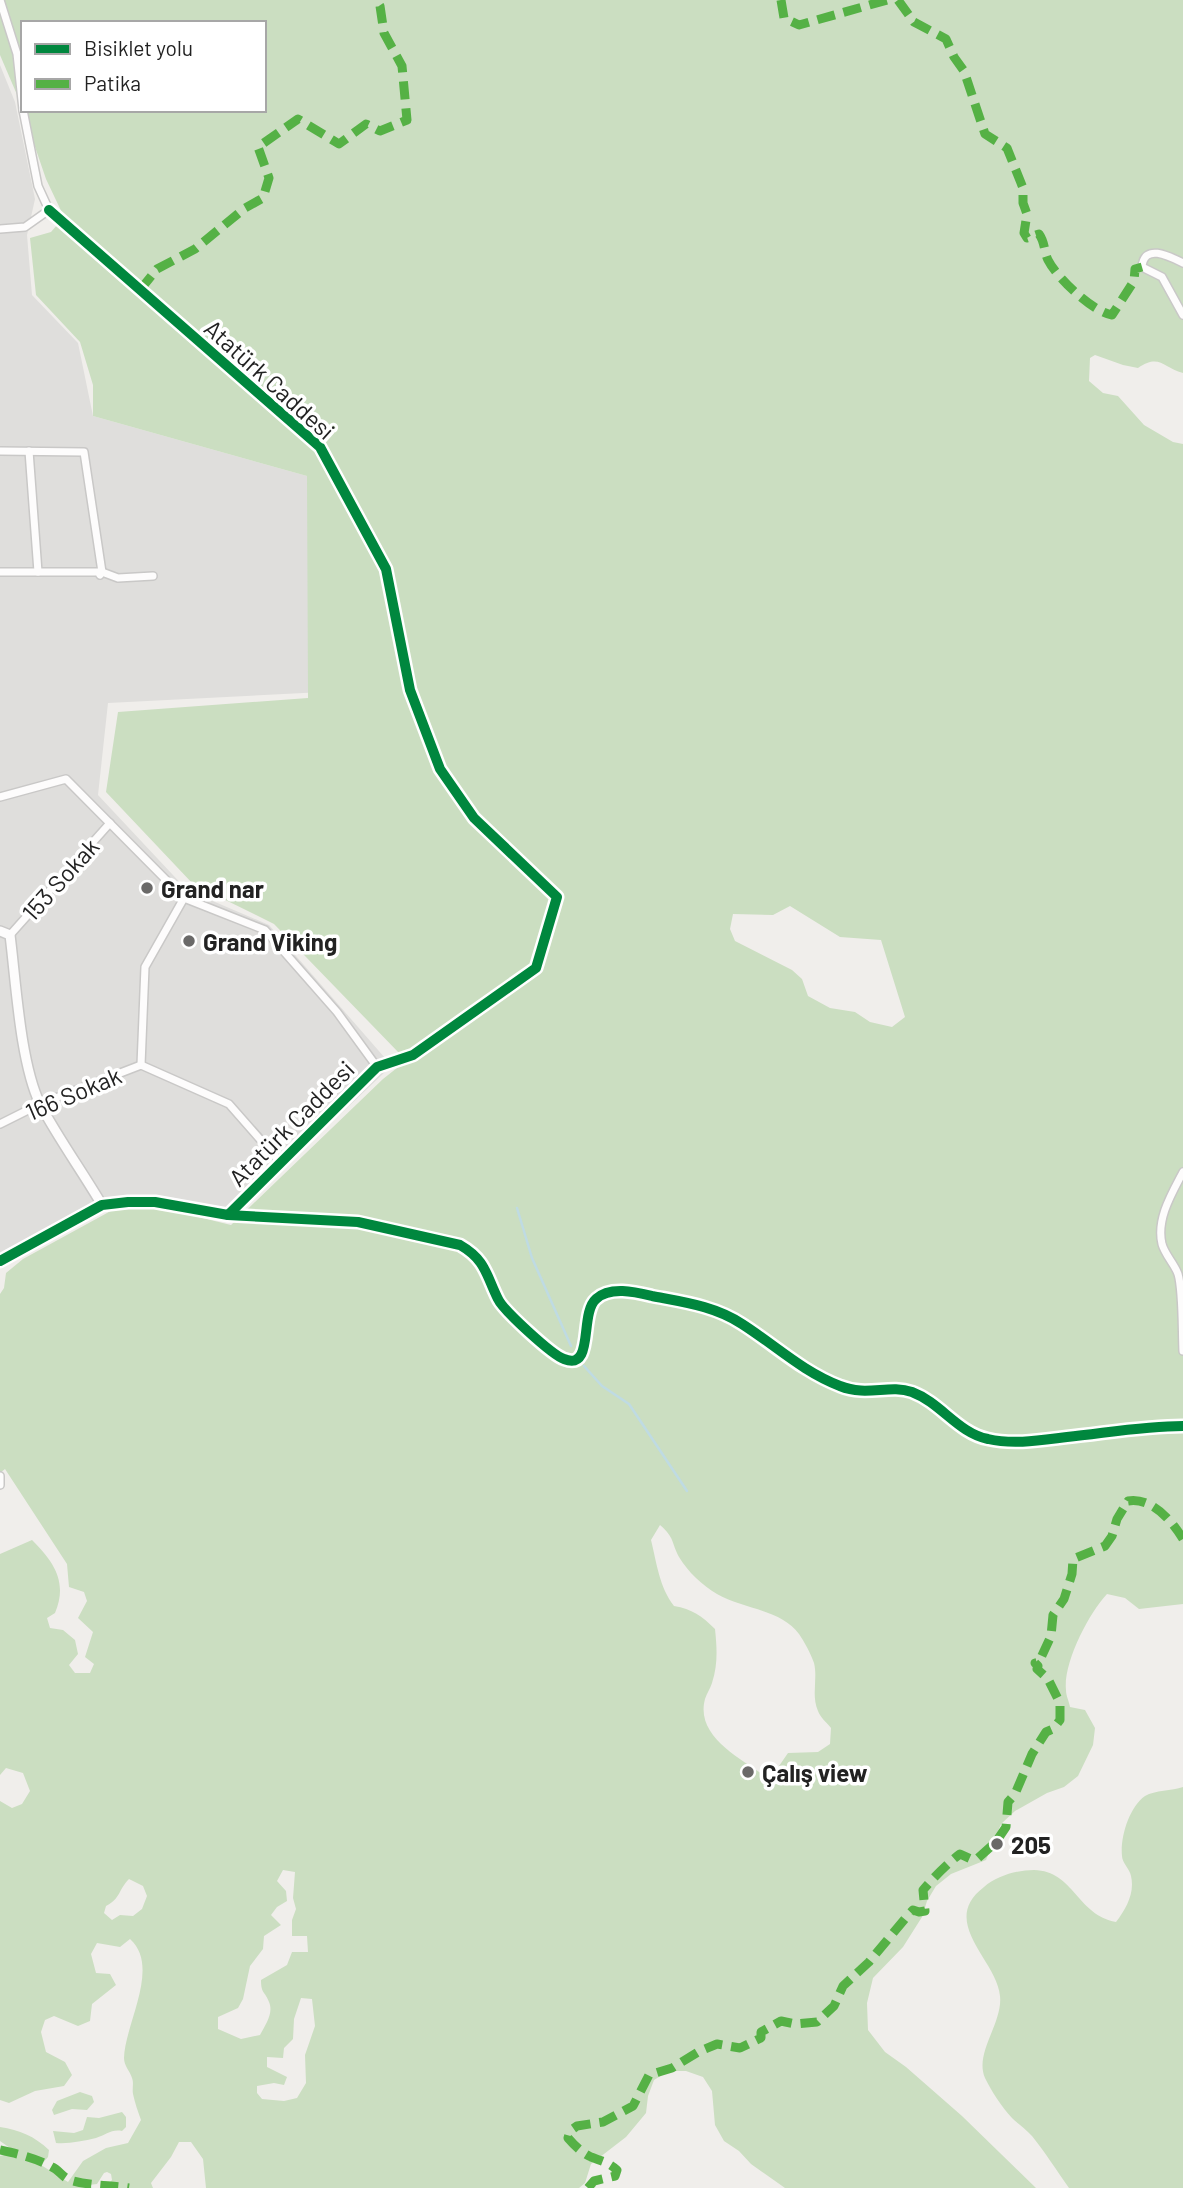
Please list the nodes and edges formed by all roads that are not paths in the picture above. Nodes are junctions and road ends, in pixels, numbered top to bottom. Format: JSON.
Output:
{"nodes":[{"id":1,"x":0,"y":0,"type":"edge"},
{"id":2,"x":21,"y":91,"type":"edge"},
{"id":3,"x":23,"y":112,"type":"edge"},
{"id":4,"x":49,"y":210,"type":"junction"},
{"id":5,"x":0,"y":229,"type":"edge"},
{"id":6,"x":1183,"y":263,"type":"edge"},
{"id":7,"x":1183,"y":315,"type":"edge"},
{"id":8,"x":0,"y":451,"type":"edge"},
{"id":9,"x":29,"y":451,"type":"junction"},
{"id":10,"x":0,"y":572,"type":"edge"},
{"id":11,"x":38,"y":572,"type":"junction"},
{"id":12,"x":100,"y":574,"type":"junction"},
{"id":13,"x":153,"y":576,"type":"dead end"},
{"id":14,"x":0,"y":797,"type":"edge"},
{"id":15,"x":110,"y":823,"type":"junction"},
{"id":16,"x":184,"y":898,"type":"junction"},
{"id":17,"x":0,"y":930,"type":"edge"},
{"id":18,"x":10,"y":935,"type":"junction"},
{"id":19,"x":141,"y":1065,"type":"junction"},
{"id":20,"x":377,"y":1067,"type":"junction"},
{"id":21,"x":40,"y":1104,"type":"junction"},
{"id":22,"x":0,"y":1124,"type":"edge"},
{"id":23,"x":280,"y":1162,"type":"junction"},
{"id":24,"x":1183,"y":1172,"type":"edge"},
{"id":25,"x":102,"y":1205,"type":"junction"},
{"id":26,"x":228,"y":1215,"type":"junction"},
{"id":27,"x":0,"y":1261,"type":"edge"},
{"id":28,"x":1183,"y":1351,"type":"edge"},
{"id":29,"x":1183,"y":1426,"type":"edge"},
{"id":30,"x":0,"y":1476,"type":"edge"},
{"id":31,"x":0,"y":1485,"type":"edge"}],
"edges":[{"from":1,"to":2,"type":"street"},
{"from":3,"to":4,"type":"street"},
{"from":4,"to":5,"type":"street"},
{"from":4,"to":20,"type":"street","name":"Atatürk Caddesi"},
{"from":6,"to":7,"type":"street"},
{"from":8,"to":9,"type":"street"},
{"from":9,"to":11,"type":"street"},
{"from":9,"to":12,"type":"street"},
{"from":10,"to":11,"type":"street"},
{"from":11,"to":12,"type":"street"},
{"from":12,"to":13,"type":"street"},
{"from":14,"to":15,"type":"street"},
{"from":15,"to":16,"type":"street"},
{"from":15,"to":18,"type":"street","name":"153 Sokak"},
{"from":16,"to":19,"type":"street"},
{"from":16,"to":20,"type":"street"},
{"from":17,"to":18,"type":"street"},
{"from":18,"to":21,"type":"street"},
{"from":19,"to":21,"type":"street","name":"166 Sokak"},
{"from":19,"to":23,"type":"street","name":"166 Sokak"},
{"from":20,"to":23,"type":"street","name":"Atatürk Caddesi"},
{"from":21,"to":22,"type":"street","name":"166 Sokak"},
{"from":21,"to":25,"type":"street"},
{"from":23,"to":26,"type":"street","name":"Atatürk Caddesi"},
{"from":24,"to":28,"type":"street"},
{"from":25,"to":26,"type":"street","name":"Atatürk Caddesi"},
{"from":25,"to":27,"type":"street","name":"Atatürk Caddesi"},
{"from":26,"to":29,"type":"street","name":"Atatürk Caddesi"},
{"from":30,"to":31,"type":"street"}]}
